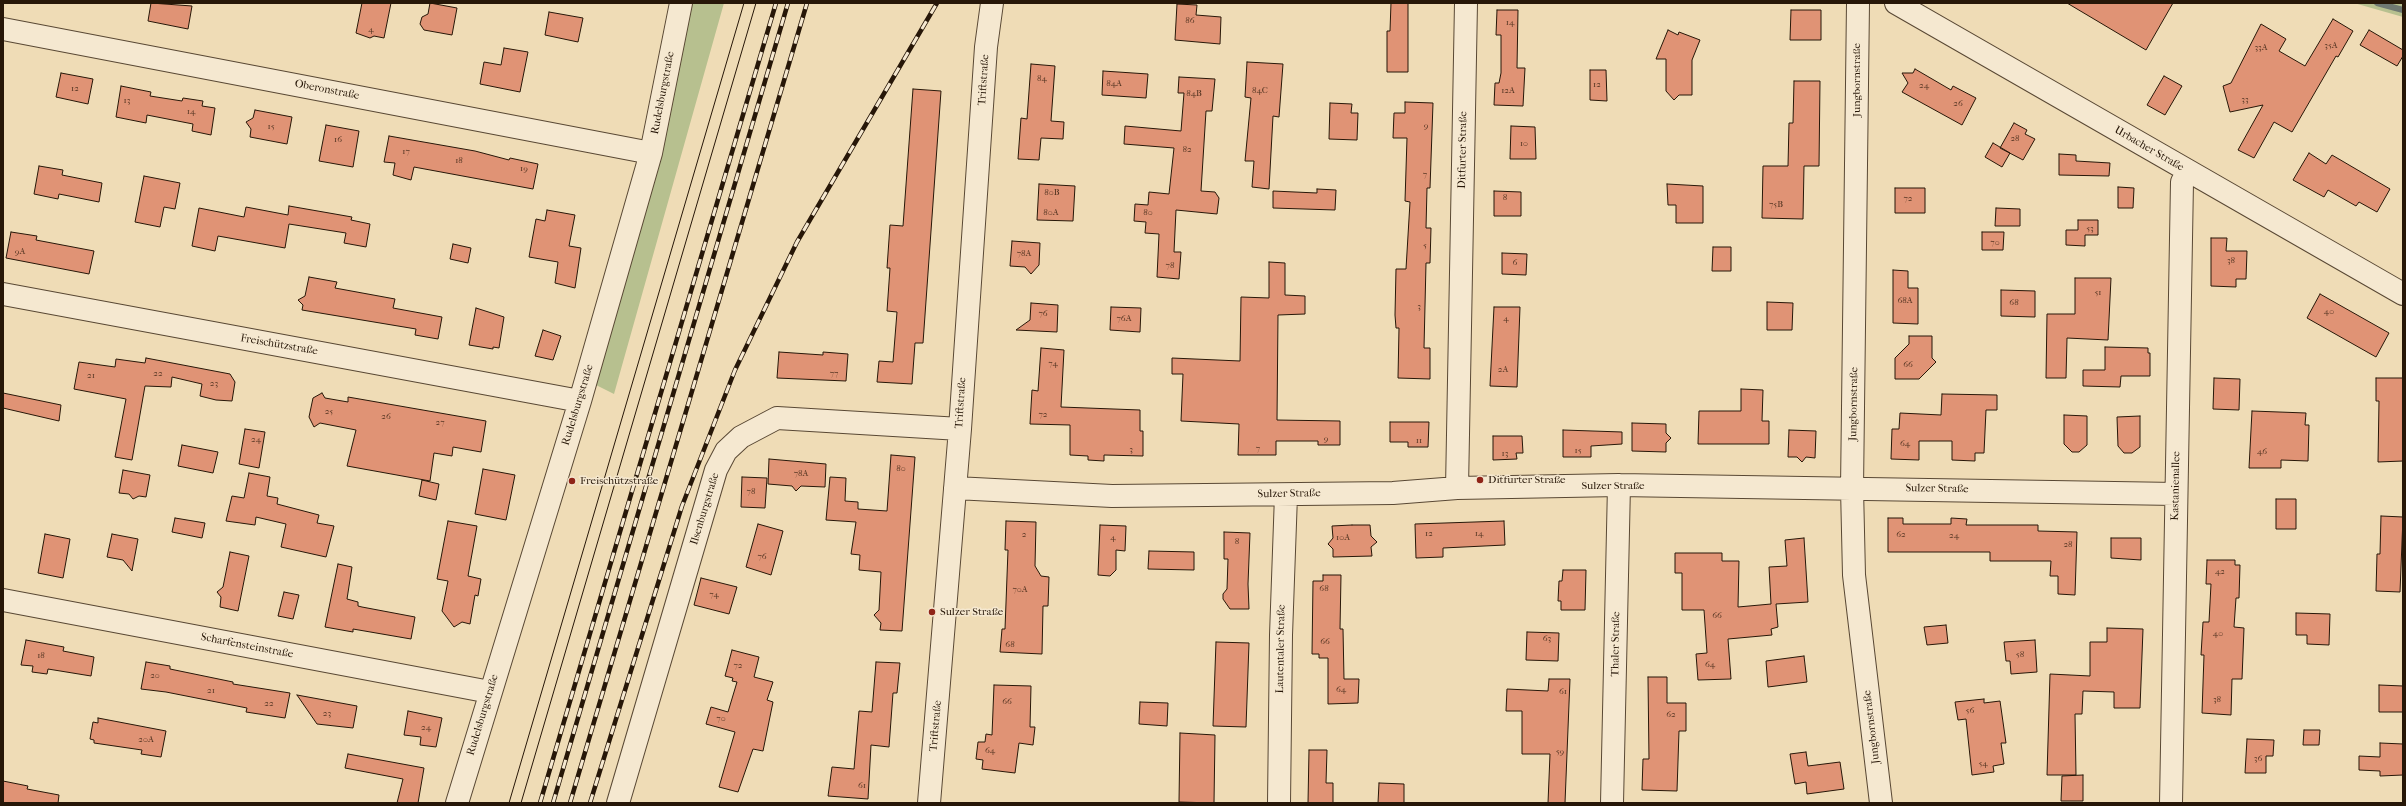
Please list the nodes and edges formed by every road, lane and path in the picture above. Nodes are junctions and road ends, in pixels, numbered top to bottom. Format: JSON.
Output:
{"nodes":[{"id":1,"x":681,"y":3,"type":"edge"},
{"id":2,"x":992,"y":3,"type":"edge"},
{"id":3,"x":1466,"y":3,"type":"edge"},
{"id":4,"x":1858,"y":3,"type":"edge"},
{"id":5,"x":1896,"y":3,"type":"edge"},
{"id":6,"x":3,"y":29,"type":"edge"},
{"id":7,"x":651,"y":153,"type":"junction"},
{"id":8,"x":2188,"y":171,"type":"junction"},
{"id":9,"x":3,"y":294,"type":"edge"},
{"id":10,"x":2403,"y":294,"type":"edge"},
{"id":11,"x":580,"y":401,"type":"junction"},
{"id":12,"x":960,"y":428,"type":"junction"},
{"id":13,"x":1619,"y":485,"type":"junction"},
{"id":14,"x":955,"y":488,"type":"junction"},
{"id":15,"x":1457,"y":488,"type":"junction"},
{"id":16,"x":1852,"y":488,"type":"junction"},
{"id":17,"x":2176,"y":494,"type":"junction"},
{"id":18,"x":1286,"y":495,"type":"junction"},
{"id":19,"x":3,"y":600,"type":"edge"},
{"id":20,"x":490,"y":692,"type":"junction"},
{"id":21,"x":457,"y":803,"type":"edge"},
{"id":22,"x":618,"y":803,"type":"edge"},
{"id":23,"x":929,"y":803,"type":"edge"},
{"id":24,"x":1279,"y":803,"type":"edge"},
{"id":25,"x":1612,"y":803,"type":"edge"},
{"id":26,"x":1881,"y":803,"type":"edge"},
{"id":27,"x":2171,"y":803,"type":"edge"}],
"edges":[{"from":1,"to":7,"type":"street","name":"Rudelsburgstraße"},
{"from":2,"to":12,"type":"street","name":"Triftstraße"},
{"from":3,"to":15,"type":"street","name":"Ditfurter Straße"},
{"from":4,"to":16,"type":"street","name":"Jungbornstraße"},
{"from":5,"to":8,"type":"street","name":"Urbacher Straße"},
{"from":6,"to":7,"type":"street","name":"Oberonstraße"},
{"from":7,"to":11,"type":"street","name":"Rudelsburgstraße"},
{"from":8,"to":10,"type":"street","name":"Urbacher Straße"},
{"from":8,"to":17,"type":"street","name":"Kastanienallee"},
{"from":9,"to":11,"type":"street","name":"Freischützstraße"},
{"from":11,"to":20,"type":"street","name":"Rudelsburgstraße"},
{"from":12,"to":14,"type":"street","name":"Triftstraße"},
{"from":12,"to":22,"type":"street","name":"Ilsenburgstraße"},
{"from":13,"to":15,"type":"street","name":"Sulzer Straße"},
{"from":13,"to":16,"type":"street","name":"Sulzer Straße"},
{"from":13,"to":25,"type":"street","name":"Thaler Straße"},
{"from":14,"to":18,"type":"street","name":"Sulzer Straße"},
{"from":14,"to":23,"type":"street","name":"Triftstraße"},
{"from":15,"to":18,"type":"street","name":"Sulzer Straße"},
{"from":16,"to":17,"type":"street","name":"Sulzer Straße"},
{"from":16,"to":26,"type":"street","name":"Jungbornstraße"},
{"from":17,"to":27,"type":"street","name":"Kastanienallee"},
{"from":18,"to":24,"type":"street","name":"Lautentaler Straße"},
{"from":19,"to":20,"type":"street","name":"Scharfensteinstraße"},
{"from":20,"to":21,"type":"street","name":"Rudelsburgstraße"}]}
